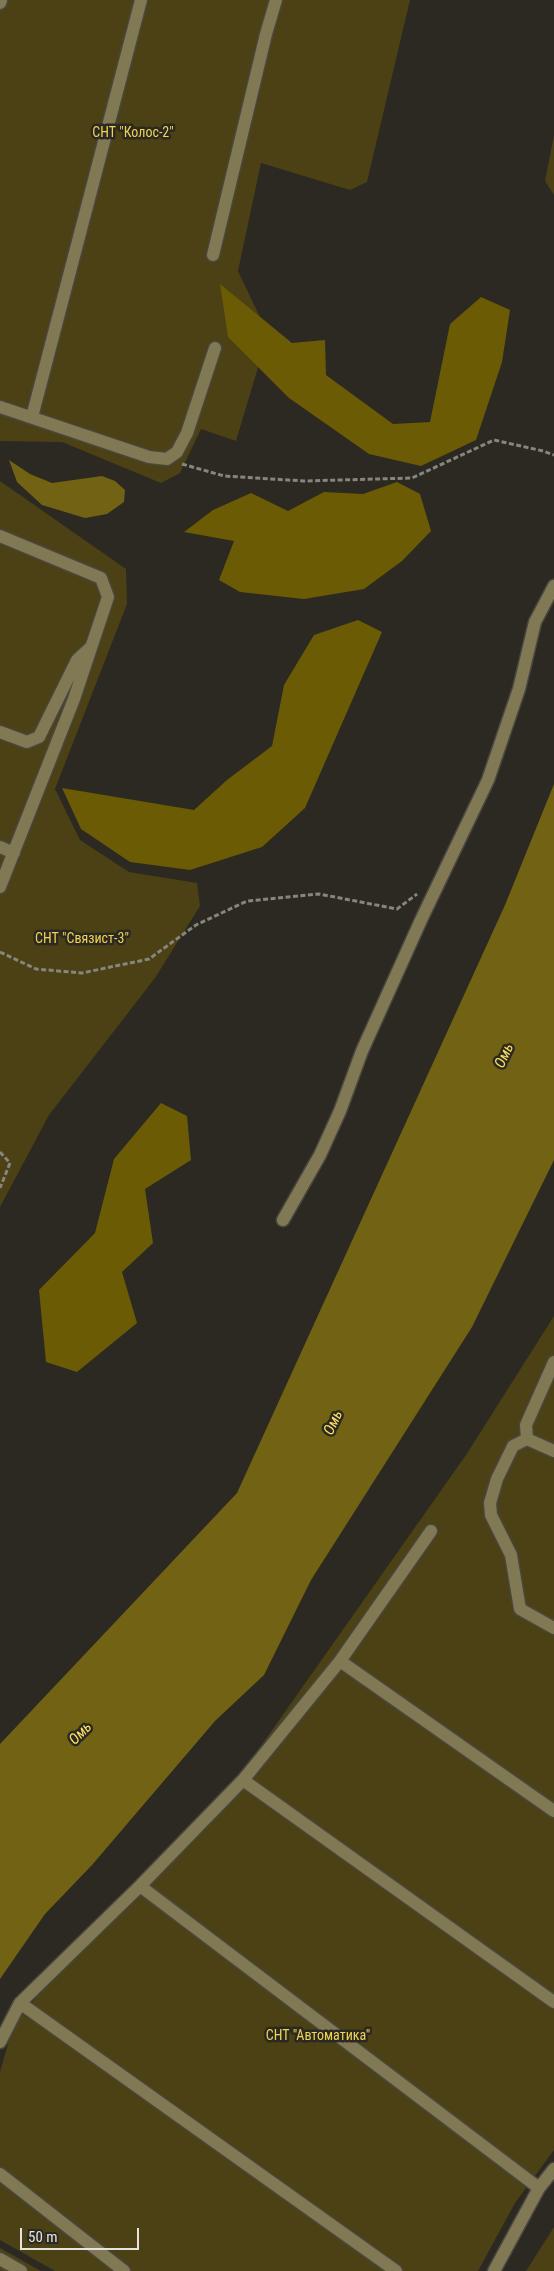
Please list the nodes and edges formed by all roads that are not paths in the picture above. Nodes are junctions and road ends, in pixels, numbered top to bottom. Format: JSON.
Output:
{"nodes":[{"id":1,"x":141,"y":0,"type":"edge"},
{"id":2,"x":276,"y":0,"type":"edge"},
{"id":3,"x":213,"y":255,"type":"dead end"},
{"id":4,"x":214,"y":348,"type":"dead end"},
{"id":5,"x":0,"y":408,"type":"edge"},
{"id":6,"x":32,"y":417,"type":"junction"},
{"id":7,"x":0,"y":536,"type":"edge"},
{"id":8,"x":554,"y":586,"type":"edge"},
{"id":9,"x":91,"y":647,"type":"junction"},
{"id":10,"x":0,"y":732,"type":"edge"},
{"id":11,"x":0,"y":847,"type":"edge"},
{"id":12,"x":14,"y":853,"type":"junction"},
{"id":13,"x":0,"y":887,"type":"edge"},
{"id":14,"x":283,"y":1220,"type":"dead end"},
{"id":15,"x":554,"y":1362,"type":"edge"},
{"id":16,"x":527,"y":1439,"type":"junction"},
{"id":17,"x":554,"y":1451,"type":"edge"},
{"id":18,"x":431,"y":1531,"type":"dead end"},
{"id":19,"x":554,"y":1628,"type":"edge"},
{"id":20,"x":340,"y":1661,"type":"junction"},
{"id":21,"x":243,"y":1780,"type":"junction"},
{"id":22,"x":554,"y":1811,"type":"edge"},
{"id":23,"x":140,"y":1886,"type":"junction"},
{"id":24,"x":554,"y":2002,"type":"edge"},
{"id":25,"x":20,"y":2003,"type":"junction"},
{"id":26,"x":0,"y":2042,"type":"edge"},
{"id":27,"x":554,"y":2169,"type":"edge"},
{"id":28,"x":0,"y":2174,"type":"edge"},
{"id":29,"x":539,"y":2188,"type":"junction"},
{"id":30,"x":0,"y":2259,"type":"edge"},
{"id":31,"x":21,"y":2271,"type":"edge"},
{"id":32,"x":124,"y":2271,"type":"edge"},
{"id":33,"x":396,"y":2271,"type":"edge"},
{"id":34,"x":494,"y":2271,"type":"edge"}],
"edges":[{"from":1,"to":6,"type":"street"},
{"from":2,"to":3,"type":"street"},
{"from":4,"to":6,"type":"street"},
{"from":5,"to":6,"type":"street"},
{"from":7,"to":9,"type":"street"},
{"from":8,"to":14,"type":"street"},
{"from":9,"to":10,"type":"street"},
{"from":9,"to":12,"type":"street"},
{"from":11,"to":12,"type":"street"},
{"from":12,"to":13,"type":"street"},
{"from":15,"to":16,"type":"street"},
{"from":16,"to":17,"type":"street"},
{"from":16,"to":19,"type":"street"},
{"from":18,"to":20,"type":"street"},
{"from":20,"to":21,"type":"street"},
{"from":20,"to":22,"type":"street"},
{"from":21,"to":23,"type":"street"},
{"from":21,"to":24,"type":"street"},
{"from":23,"to":25,"type":"street"},
{"from":23,"to":29,"type":"street"},
{"from":25,"to":26,"type":"street"},
{"from":25,"to":33,"type":"street"},
{"from":27,"to":29,"type":"street"},
{"from":28,"to":32,"type":"street"},
{"from":29,"to":34,"type":"street"},
{"from":30,"to":31,"type":"street"}]}
